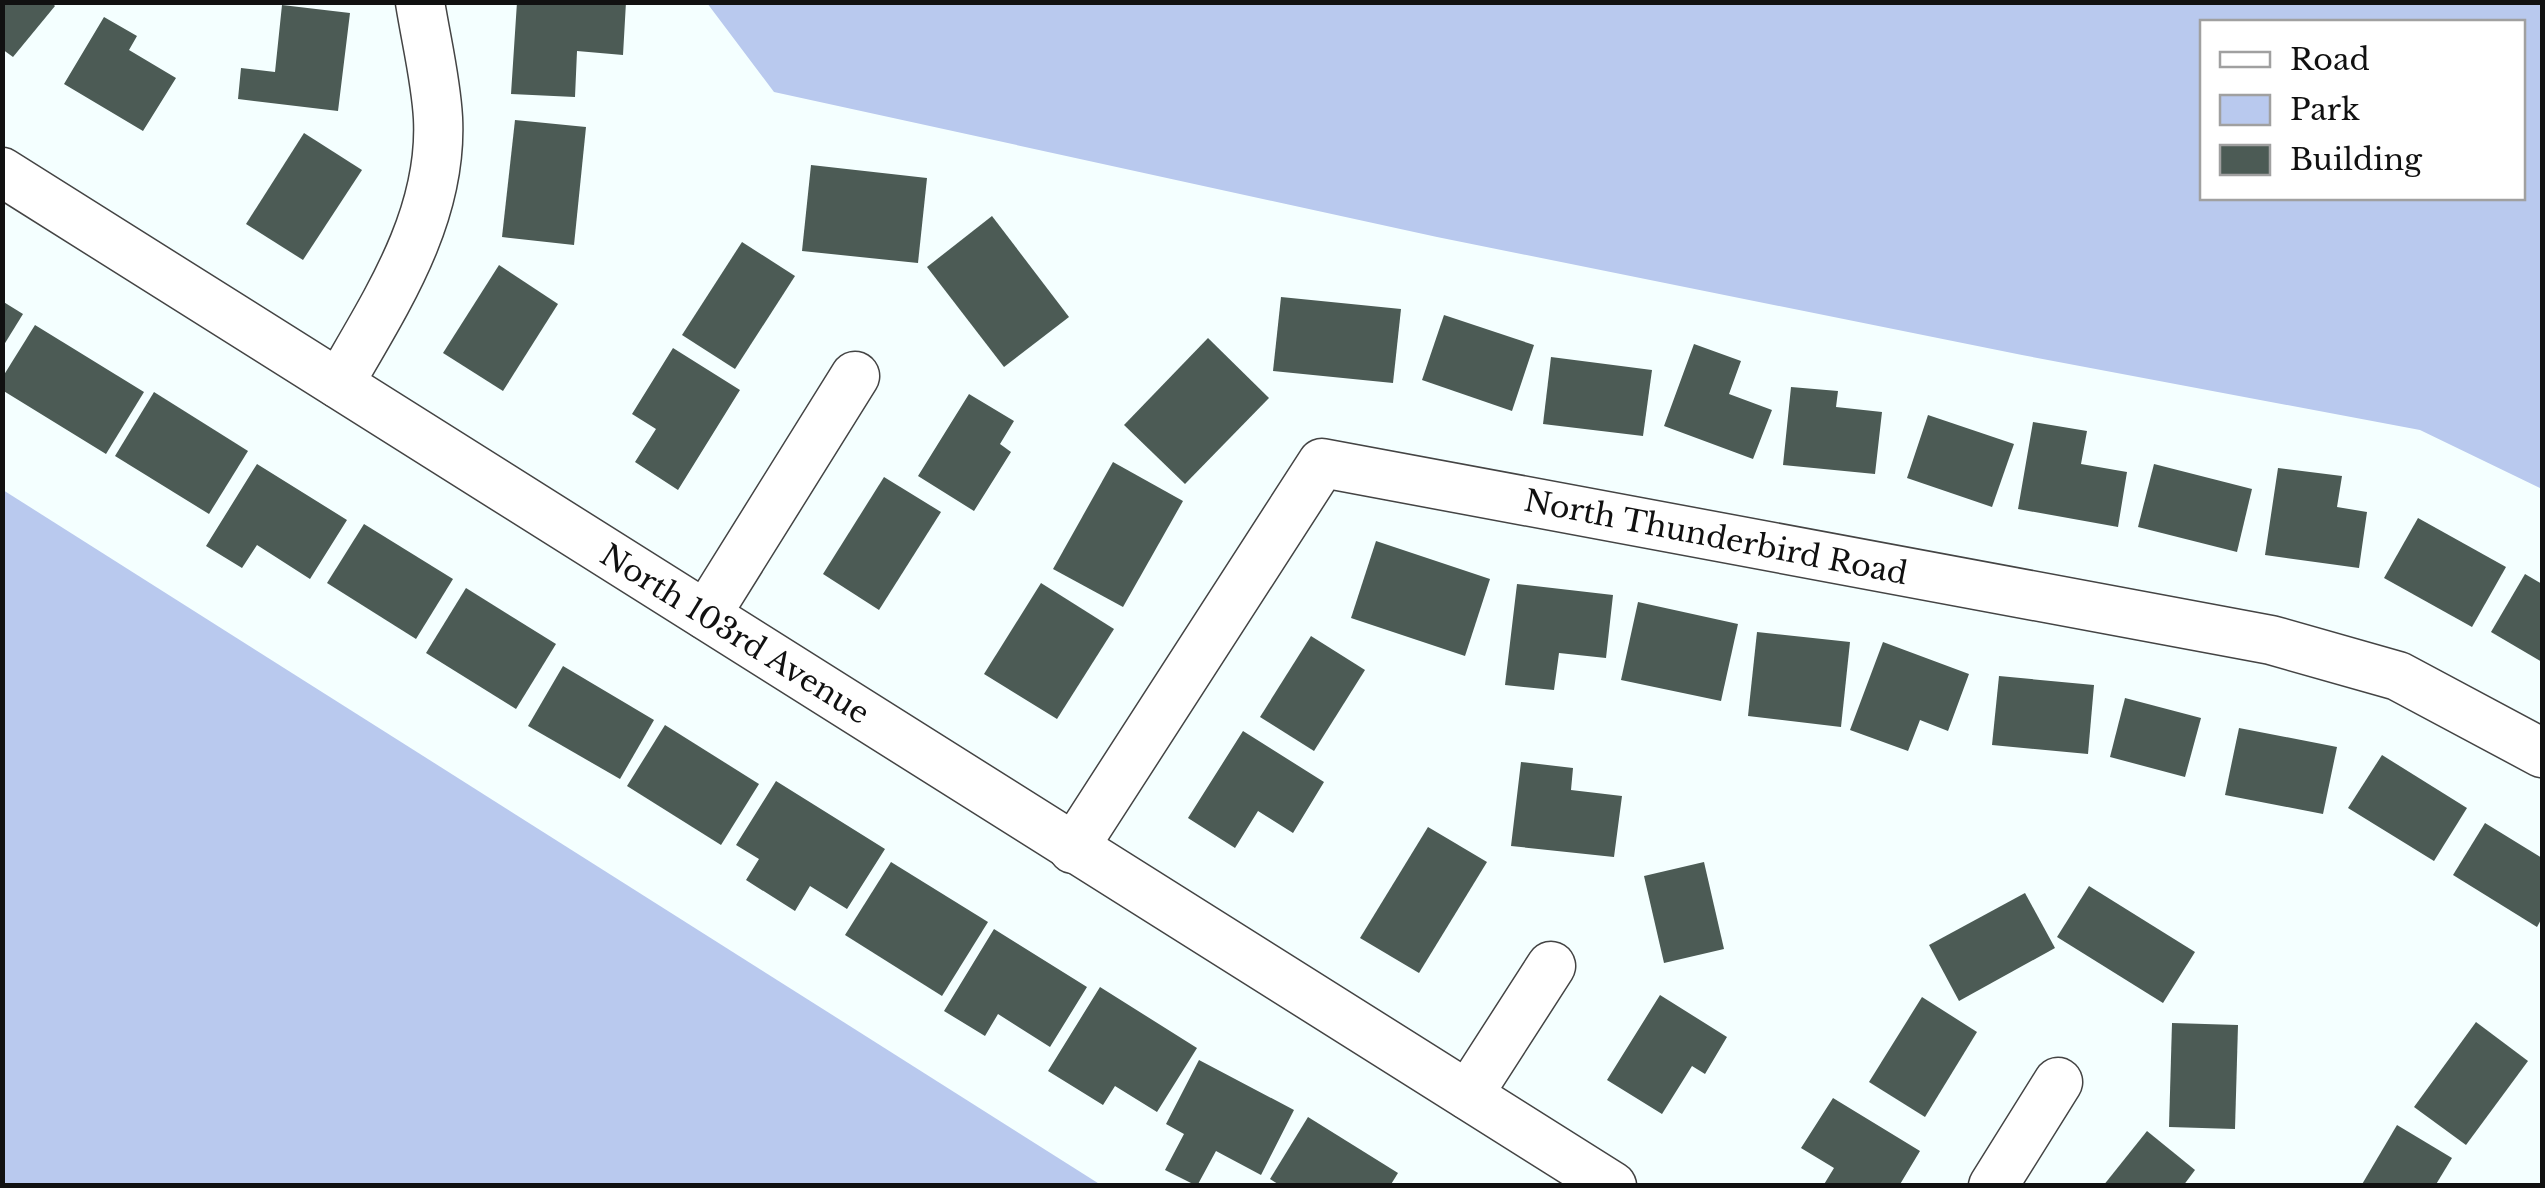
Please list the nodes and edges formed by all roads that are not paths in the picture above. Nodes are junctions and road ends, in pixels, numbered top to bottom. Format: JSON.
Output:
{"nodes":[{"id":1,"x":420,"y":2,"type":"edge"},
{"id":2,"x":2,"y":172,"type":"edge"},
{"id":3,"x":855,"y":376,"type":"dead end"},
{"id":4,"x":339,"y":384,"type":"junction"},
{"id":5,"x":706,"y":615,"type":"junction"},
{"id":6,"x":2542,"y":754,"type":"edge"},
{"id":7,"x":1073,"y":849,"type":"junction"},
{"id":8,"x":1552,"y":966,"type":"dead end"},
{"id":9,"x":2058,"y":1082,"type":"dead end"},
{"id":10,"x":1468,"y":1095,"type":"junction"},
{"id":11,"x":1612,"y":1186,"type":"edge"},
{"id":12,"x":1993,"y":1186,"type":"edge"}],
"edges":[{"from":1,"to":4,"type":"street"},
{"from":2,"to":4,"type":"street","name":"North 103rd Avenue"},
{"from":3,"to":5,"type":"street"},
{"from":4,"to":5,"type":"street","name":"North 103rd Avenue"},
{"from":5,"to":7,"type":"street","name":"North 103rd Avenue"},
{"from":6,"to":7,"type":"street","name":"North Thunderbird Road"},
{"from":7,"to":10,"type":"street","name":"North 103rd Avenue"},
{"from":8,"to":10,"type":"street"},
{"from":9,"to":12,"type":"street"},
{"from":10,"to":11,"type":"street","name":"North 103rd Avenue"}]}
